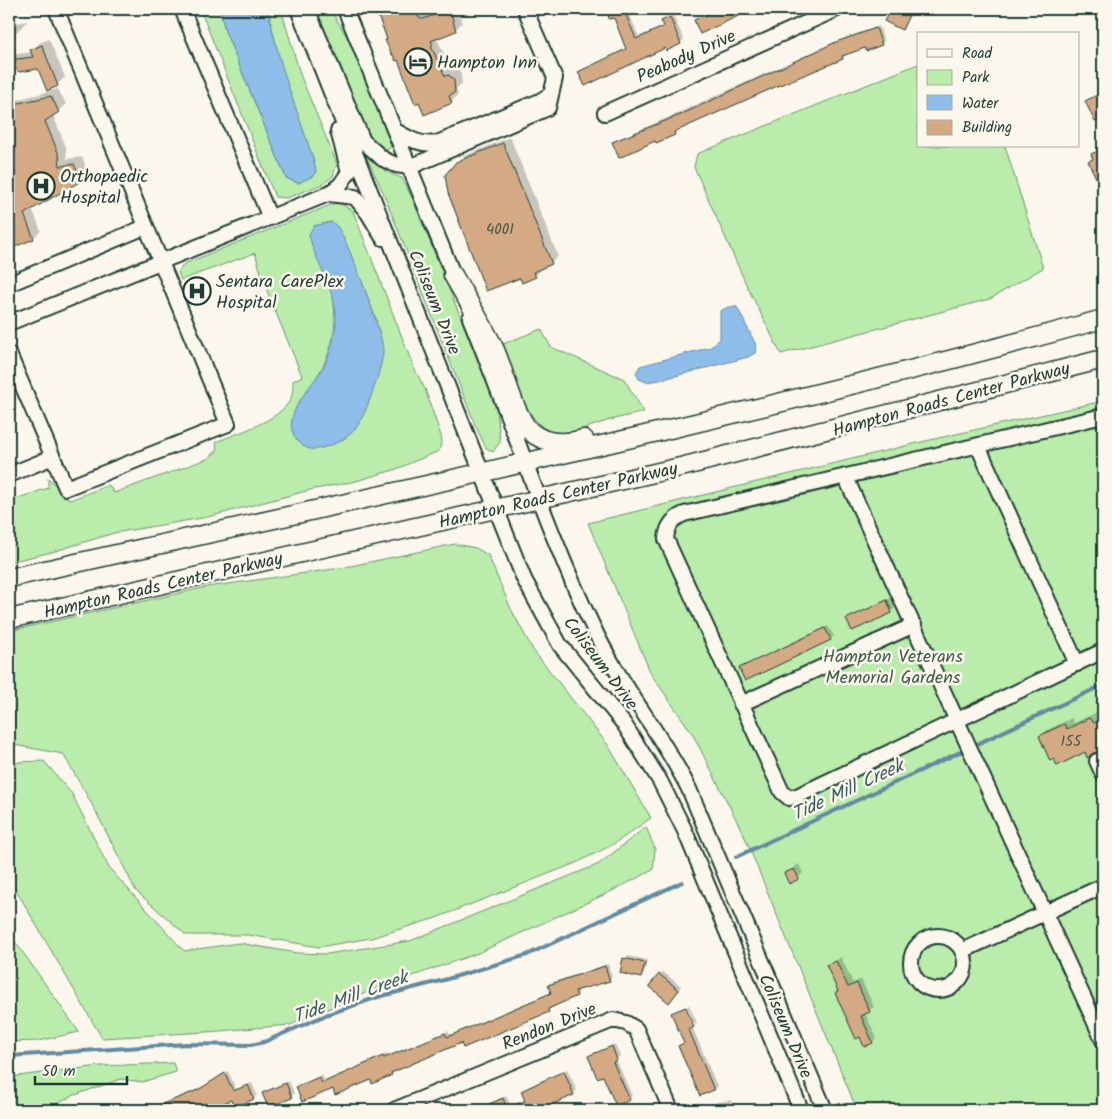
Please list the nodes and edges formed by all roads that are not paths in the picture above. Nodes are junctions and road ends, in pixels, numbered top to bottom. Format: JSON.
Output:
{"nodes":[{"id":1,"x":56,"y":9,"type":"edge"},
{"id":2,"x":182,"y":9,"type":"edge"},
{"id":3,"x":298,"y":9,"type":"edge"},
{"id":4,"x":306,"y":9,"type":"edge"},
{"id":5,"x":345,"y":9,"type":"edge"},
{"id":6,"x":525,"y":9,"type":"edge"},
{"id":7,"x":837,"y":9,"type":"edge"},
{"id":8,"x":315,"y":51,"type":"junction"},
{"id":9,"x":551,"y":94,"type":"junction"},
{"id":10,"x":605,"y":113,"type":"dead end"},
{"id":11,"x":394,"y":130,"type":"junction"},
{"id":12,"x":410,"y":167,"type":"junction"},
{"id":13,"x":328,"y":194,"type":"junction"},
{"id":14,"x":270,"y":218,"type":"junction"},
{"id":15,"x":145,"y":227,"type":"junction"},
{"id":16,"x":160,"y":262,"type":"junction"},
{"id":17,"x":453,"y":275,"type":"junction"},
{"id":18,"x":407,"y":280,"type":"junction"},
{"id":19,"x":9,"y":284,"type":"edge"},
{"id":20,"x":1103,"y":319,"type":"edge"},
{"id":21,"x":9,"y":323,"type":"edge"},
{"id":22,"x":1103,"y":359,"type":"edge"},
{"id":23,"x":10,"y":360,"type":"edge"},
{"id":24,"x":779,"y":404,"type":"junction"},
{"id":25,"x":1103,"y":416,"type":"edge"},
{"id":26,"x":978,"y":446,"type":"junction"},
{"id":27,"x":53,"y":457,"type":"junction"},
{"id":28,"x":525,"y":464,"type":"junction"},
{"id":29,"x":9,"y":474,"type":"edge"},
{"id":30,"x":484,"y":474,"type":"junction"},
{"id":31,"x":845,"y":476,"type":"junction"},
{"id":32,"x":539,"y":500,"type":"junction"},
{"id":33,"x":497,"y":509,"type":"junction"},
{"id":34,"x":144,"y":549,"type":"junction"},
{"id":35,"x":9,"y":569,"type":"edge"},
{"id":36,"x":9,"y":578,"type":"edge"},
{"id":37,"x":9,"y":619,"type":"edge"},
{"id":38,"x":914,"y":625,"type":"junction"},
{"id":39,"x":1103,"y":651,"type":"edge"},
{"id":40,"x":1077,"y":664,"type":"junction"},
{"id":41,"x":741,"y":704,"type":"junction"},
{"id":42,"x":958,"y":721,"type":"junction"},
{"id":43,"x":1097,"y":761,"type":"dead end"},
{"id":44,"x":1103,"y":774,"type":"edge"},
{"id":45,"x":1103,"y":886,"type":"edge"},
{"id":46,"x":1044,"y":913,"type":"junction"},
{"id":47,"x":962,"y":951,"type":"dead end"},
{"id":48,"x":1103,"y":1040,"type":"edge"},
{"id":49,"x":394,"y":1110,"type":"edge"},
{"id":50,"x":671,"y":1110,"type":"edge"},
{"id":51,"x":800,"y":1110,"type":"edge"},
{"id":52,"x":825,"y":1110,"type":"edge"}],
"edges":[{"from":1,"to":15,"type":"street"},
{"from":2,"to":14,"type":"street"},
{"from":3,"to":8,"type":"street","name":"Coliseum Drive"},
{"from":4,"to":12,"type":"street"},
{"from":5,"to":11,"type":"street","name":"Coliseum Drive"},
{"from":6,"to":9,"type":"street"},
{"from":7,"to":10,"type":"street","name":"Peabody Drive"},
{"from":8,"to":13,"type":"street"},
{"from":8,"to":18,"type":"street","name":"Coliseum Drive"},
{"from":9,"to":11,"type":"street"},
{"from":9,"to":12,"type":"street"},
{"from":11,"to":12,"type":"street","name":"Coliseum Drive"},
{"from":12,"to":17,"type":"street","name":"Coliseum Drive"},
{"from":13,"to":14,"type":"street"},
{"from":13,"to":18,"type":"street"},
{"from":14,"to":16,"type":"street"},
{"from":15,"to":16,"type":"street"},
{"from":15,"to":19,"type":"street"},
{"from":16,"to":21,"type":"street"},
{"from":16,"to":27,"type":"street"},
{"from":17,"to":24,"type":"main road"},
{"from":17,"to":28,"type":"street","name":"Coliseum Drive"},
{"from":18,"to":30,"type":"street","name":"Coliseum Drive"},
{"from":20,"to":24,"type":"main road","name":"Hampton Roads Center Parkway"},
{"from":22,"to":32,"type":"main road","name":"Hampton Roads Center Parkway"},
{"from":23,"to":27,"type":"street"},
{"from":24,"to":28,"type":"main road","name":"Hampton Roads Center Parkway"},
{"from":25,"to":26,"type":"street"},
{"from":26,"to":31,"type":"street"},
{"from":26,"to":40,"type":"street"},
{"from":27,"to":29,"type":"street"},
{"from":28,"to":30,"type":"main road","name":"Hampton Roads Center Parkway"},
{"from":28,"to":32,"type":"street","name":"Coliseum Drive"},
{"from":30,"to":33,"type":"street","name":"Coliseum Drive"},
{"from":30,"to":34,"type":"main road","name":"Hampton Roads Center Parkway"},
{"from":31,"to":38,"type":"street"},
{"from":31,"to":41,"type":"street"},
{"from":32,"to":33,"type":"main road","name":"Hampton Roads Center Parkway"},
{"from":32,"to":52,"type":"street","name":"Coliseum Drive"},
{"from":33,"to":37,"type":"main road","name":"Hampton Roads Center Parkway"},
{"from":33,"to":51,"type":"street","name":"Coliseum Drive"},
{"from":34,"to":35,"type":"main road"},
{"from":34,"to":36,"type":"main road","name":"Hampton Roads Center Parkway"},
{"from":38,"to":41,"type":"street"},
{"from":38,"to":42,"type":"street"},
{"from":39,"to":40,"type":"street"},
{"from":40,"to":42,"type":"street"},
{"from":41,"to":42,"type":"street"},
{"from":42,"to":46,"type":"street"},
{"from":43,"to":44,"type":"street"},
{"from":45,"to":46,"type":"street"},
{"from":46,"to":47,"type":"street"},
{"from":46,"to":48,"type":"street"},
{"from":49,"to":50,"type":"street","name":"Rendon Drive"}]}
